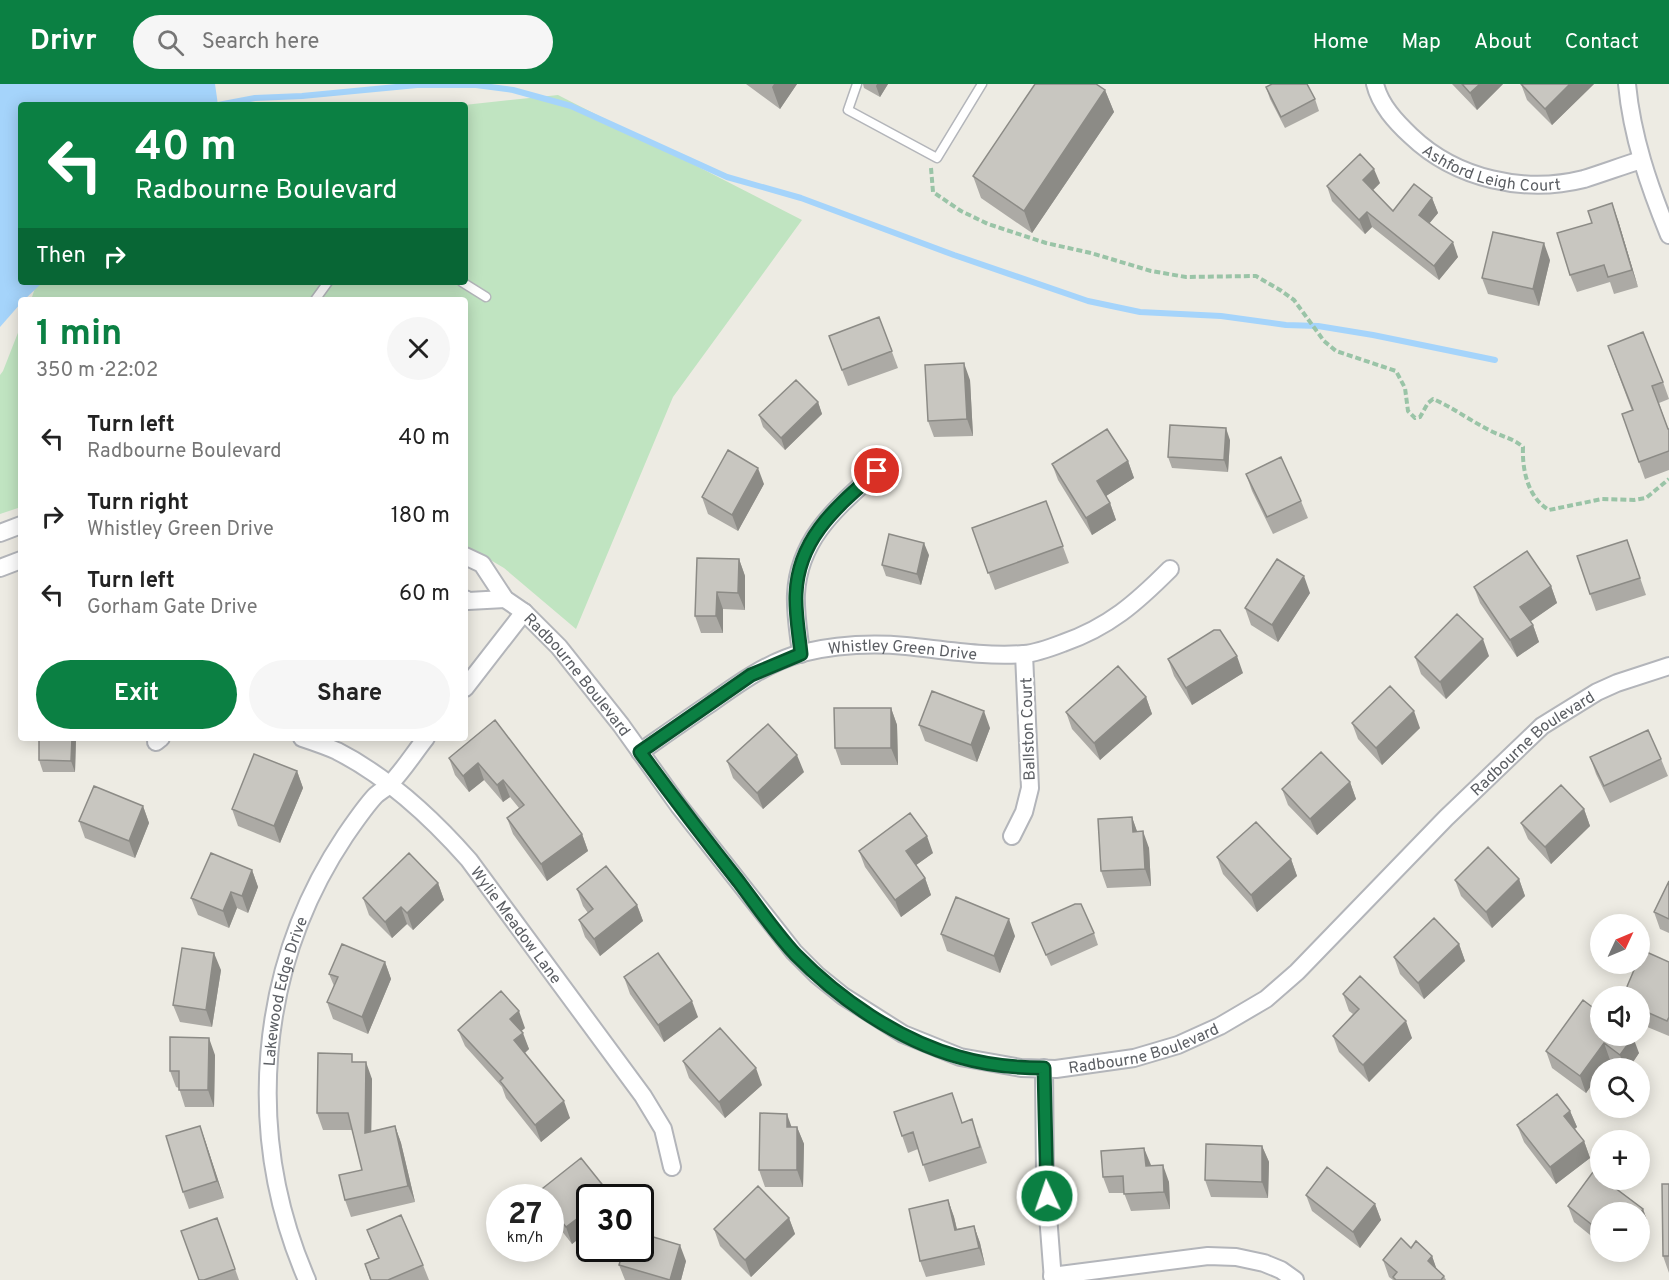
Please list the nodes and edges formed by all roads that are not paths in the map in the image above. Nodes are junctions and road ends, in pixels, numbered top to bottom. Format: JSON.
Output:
{"nodes":[{"id":1,"x":857,"y":84,"type":"edge"},
{"id":2,"x":982,"y":84,"type":"edge"},
{"id":3,"x":1375,"y":84,"type":"edge"},
{"id":4,"x":1627,"y":84,"type":"edge"},
{"id":5,"x":1641,"y":160,"type":"junction"},
{"id":6,"x":1669,"y":235,"type":"edge"},
{"id":7,"x":467,"y":285,"type":"edge"},
{"id":8,"x":486,"y":297,"type":"dead end"},
{"id":9,"x":877,"y":471,"type":"dead end"},
{"id":10,"x":18,"y":526,"type":"edge"},
{"id":11,"x":0,"y":533,"type":"edge"},
{"id":12,"x":468,"y":557,"type":"edge"},
{"id":13,"x":18,"y":561,"type":"edge"},
{"id":14,"x":0,"y":568,"type":"edge"},
{"id":15,"x":1170,"y":569,"type":"dead end"},
{"id":16,"x":505,"y":599,"type":"junction"},
{"id":17,"x":468,"y":601,"type":"edge"},
{"id":18,"x":524,"y":612,"type":"junction"},
{"id":19,"x":801,"y":654,"type":"junction"},
{"id":20,"x":1024,"y":654,"type":"junction"},
{"id":21,"x":1669,"y":666,"type":"edge"},
{"id":22,"x":468,"y":684,"type":"edge"},
{"id":23,"x":310,"y":741,"type":"edge"},
{"id":24,"x":424,"y":741,"type":"edge"},
{"id":25,"x":640,"y":752,"type":"junction"},
{"id":26,"x":389,"y":784,"type":"junction"},
{"id":27,"x":1012,"y":836,"type":"dead end"},
{"id":28,"x":1044,"y":1068,"type":"junction"},
{"id":29,"x":672,"y":1167,"type":"dead end"},
{"id":30,"x":1052,"y":1278,"type":"edge"},
{"id":31,"x":306,"y":1280,"type":"edge"},
{"id":32,"x":1295,"y":1280,"type":"edge"}],
"edges":[{"from":1,"to":2,"type":"lane"},
{"from":3,"to":5,"type":"street","name":"Ashford Leigh Court"},
{"from":4,"to":5,"type":"street"},
{"from":5,"to":6,"type":"street"},
{"from":7,"to":8,"type":"lane"},
{"from":9,"to":19,"type":"street"},
{"from":10,"to":11,"type":"street"},
{"from":12,"to":16,"type":"street","name":"Radbourne Boulevard"},
{"from":13,"to":14,"type":"street"},
{"from":15,"to":20,"type":"street","name":"Whistley Green Drive"},
{"from":16,"to":17,"type":"street"},
{"from":16,"to":18,"type":"street","name":"Radbourne Boulevard"},
{"from":18,"to":22,"type":"street"},
{"from":18,"to":25,"type":"street","name":"Radbourne Boulevard"},
{"from":19,"to":20,"type":"street","name":"Whistley Green Drive"},
{"from":19,"to":25,"type":"street","name":"Whistley Green Drive"},
{"from":20,"to":27,"type":"street","name":"Ballston Court"},
{"from":21,"to":28,"type":"street","name":"Radbourne Boulevard"},
{"from":23,"to":26,"type":"street","name":"Wylie Meadow Lane"},
{"from":24,"to":26,"type":"street","name":"Lakewood Edge Drive"},
{"from":25,"to":28,"type":"street","name":"Radbourne Boulevard"},
{"from":26,"to":29,"type":"street","name":"Wylie Meadow Lane"},
{"from":26,"to":31,"type":"street","name":"Lakewood Edge Drive"},
{"from":28,"to":30,"type":"street"},
{"from":30,"to":32,"type":"street"}]}
